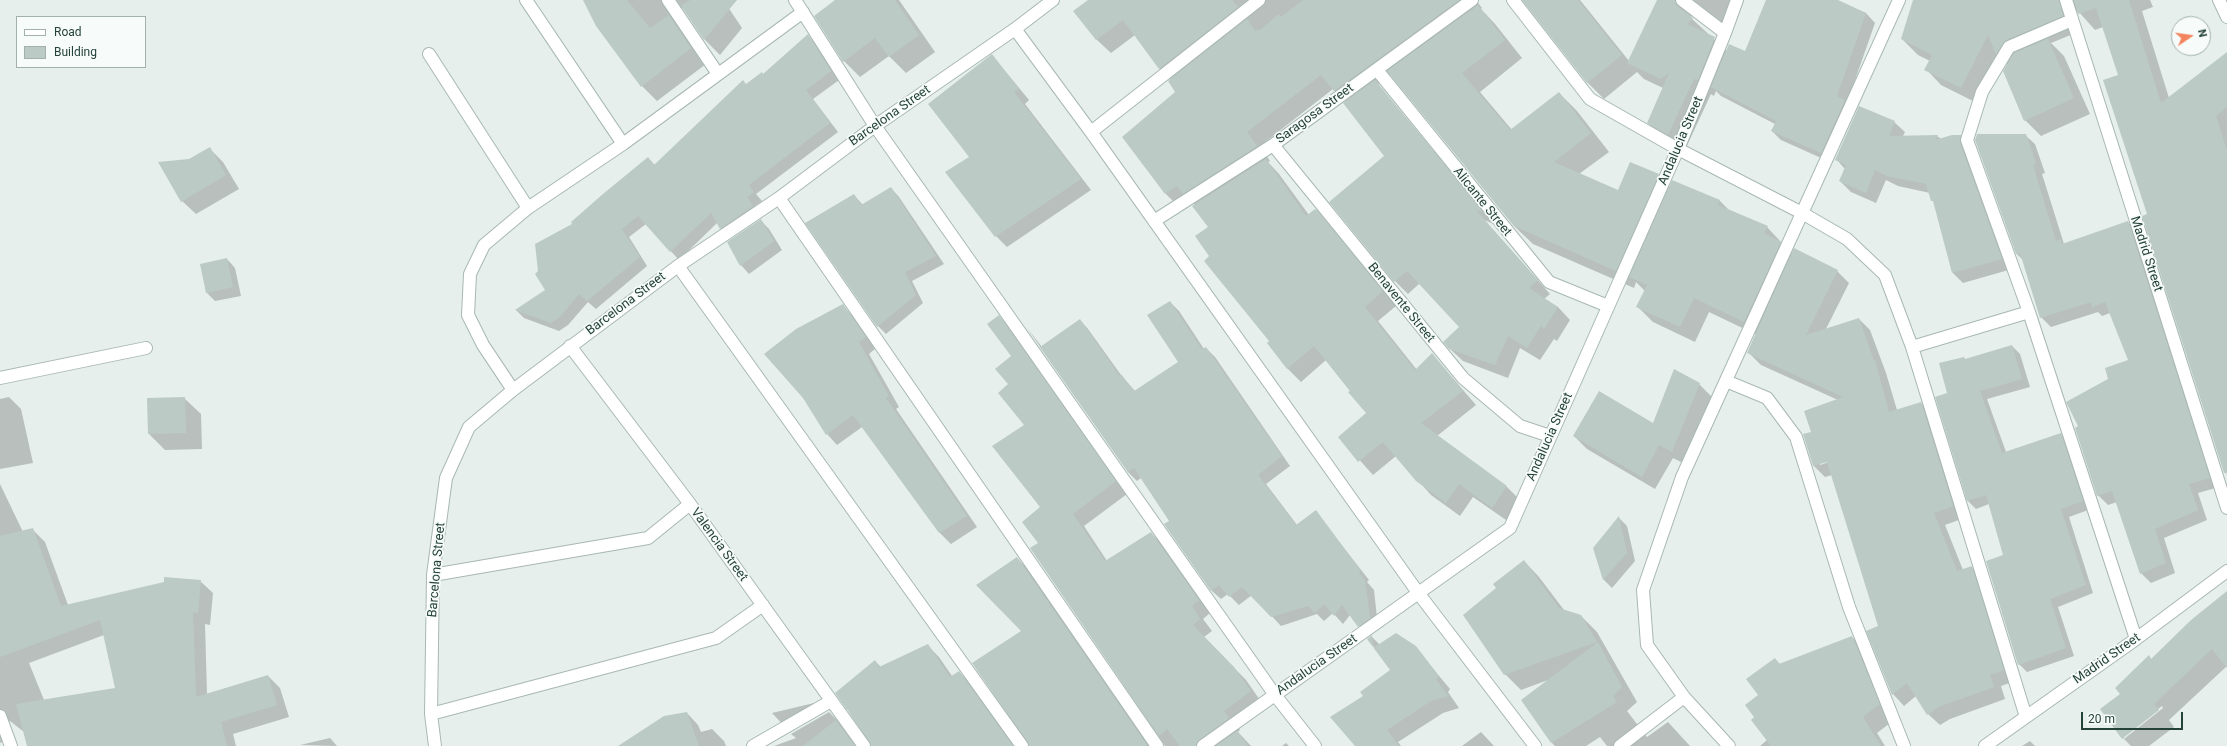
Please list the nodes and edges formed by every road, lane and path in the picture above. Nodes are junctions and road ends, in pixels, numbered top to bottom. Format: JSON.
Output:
{"nodes":[{"id":1,"x":526,"y":0,"type":"edge"},
{"id":2,"x":668,"y":0,"type":"edge"},
{"id":3,"x":795,"y":0,"type":"edge"},
{"id":4,"x":1052,"y":0,"type":"edge"},
{"id":5,"x":1259,"y":0,"type":"edge"},
{"id":6,"x":1472,"y":0,"type":"edge"},
{"id":7,"x":1512,"y":0,"type":"edge"},
{"id":8,"x":1682,"y":0,"type":"edge"},
{"id":9,"x":1737,"y":0,"type":"edge"},
{"id":10,"x":1899,"y":0,"type":"edge"},
{"id":11,"x":2066,"y":0,"type":"edge"},
{"id":12,"x":2219,"y":0,"type":"edge"},
{"id":13,"x":803,"y":12,"type":"junction"},
{"id":14,"x":2227,"y":17,"type":"edge"},
{"id":15,"x":2072,"y":20,"type":"junction"},
{"id":16,"x":1015,"y":29,"type":"junction"},
{"id":17,"x":1725,"y":34,"type":"junction"},
{"id":18,"x":429,"y":54,"type":"dead end"},
{"id":19,"x":1377,"y":70,"type":"junction"},
{"id":20,"x":718,"y":74,"type":"junction"},
{"id":21,"x":875,"y":126,"type":"junction"},
{"id":22,"x":1091,"y":132,"type":"junction"},
{"id":23,"x":623,"y":144,"type":"junction"},
{"id":24,"x":1273,"y":145,"type":"junction"},
{"id":25,"x":1678,"y":149,"type":"junction"},
{"id":26,"x":779,"y":198,"type":"junction"},
{"id":27,"x":528,"y":208,"type":"junction"},
{"id":28,"x":1802,"y":213,"type":"junction"},
{"id":29,"x":1154,"y":221,"type":"junction"},
{"id":30,"x":678,"y":266,"type":"junction"},
{"id":31,"x":1608,"y":306,"type":"junction"},
{"id":32,"x":2029,"y":312,"type":"junction"},
{"id":33,"x":570,"y":346,"type":"junction"},
{"id":34,"x":1912,"y":347,"type":"junction"},
{"id":35,"x":146,"y":348,"type":"dead end"},
{"id":36,"x":0,"y":378,"type":"edge"},
{"id":37,"x":1726,"y":380,"type":"junction"},
{"id":38,"x":513,"y":390,"type":"junction"},
{"id":39,"x":1550,"y":436,"type":"junction"},
{"id":40,"x":690,"y":504,"type":"junction"},
{"id":41,"x":2227,"y":508,"type":"edge"},
{"id":42,"x":2227,"y":571,"type":"edge"},
{"id":43,"x":433,"y":575,"type":"junction"},
{"id":44,"x":1419,"y":594,"type":"junction"},
{"id":45,"x":763,"y":605,"type":"junction"},
{"id":46,"x":2136,"y":639,"type":"junction"},
{"id":47,"x":1275,"y":695,"type":"junction"},
{"id":48,"x":1684,"y":697,"type":"junction"},
{"id":49,"x":831,"y":701,"type":"junction"},
{"id":50,"x":431,"y":714,"type":"junction"},
{"id":51,"x":0,"y":716,"type":"edge"},
{"id":52,"x":2026,"y":717,"type":"junction"},
{"id":53,"x":11,"y":746,"type":"edge"},
{"id":54,"x":435,"y":746,"type":"edge"},
{"id":55,"x":753,"y":746,"type":"edge"},
{"id":56,"x":864,"y":746,"type":"edge"},
{"id":57,"x":1022,"y":746,"type":"edge"},
{"id":58,"x":1157,"y":746,"type":"edge"},
{"id":59,"x":1203,"y":746,"type":"edge"},
{"id":60,"x":1315,"y":746,"type":"edge"},
{"id":61,"x":1535,"y":746,"type":"edge"},
{"id":62,"x":1620,"y":746,"type":"edge"},
{"id":63,"x":1729,"y":746,"type":"edge"},
{"id":64,"x":1904,"y":746,"type":"edge"},
{"id":65,"x":1985,"y":746,"type":"edge"}],
"edges":[{"from":1,"to":23,"type":"street"},
{"from":2,"to":20,"type":"street"},
{"from":3,"to":13,"type":"street"},
{"from":4,"to":16,"type":"street","name":"Barcelona Street"},
{"from":5,"to":22,"type":"street"},
{"from":6,"to":19,"type":"street","name":"Saragosa Street"},
{"from":7,"to":25,"type":"street"},
{"from":8,"to":17,"type":"street"},
{"from":9,"to":17,"type":"street","name":"Andalucia Street"},
{"from":10,"to":28,"type":"street"},
{"from":11,"to":15,"type":"street","name":"Madrid Street"},
{"from":12,"to":14,"type":"street"},
{"from":13,"to":20,"type":"street"},
{"from":13,"to":21,"type":"street"},
{"from":15,"to":32,"type":"street"},
{"from":15,"to":41,"type":"street","name":"Madrid Street"},
{"from":16,"to":21,"type":"street","name":"Barcelona Street"},
{"from":16,"to":22,"type":"street"},
{"from":17,"to":25,"type":"street","name":"Andalucia Street"},
{"from":18,"to":27,"type":"street"},
{"from":19,"to":24,"type":"street","name":"Saragosa Street"},
{"from":19,"to":31,"type":"street","name":"Alicante Street"},
{"from":20,"to":23,"type":"street"},
{"from":21,"to":26,"type":"street","name":"Barcelona Street"},
{"from":21,"to":47,"type":"street"},
{"from":22,"to":29,"type":"street"},
{"from":23,"to":27,"type":"street"},
{"from":24,"to":29,"type":"street","name":"Saragosa Street"},
{"from":24,"to":39,"type":"street","name":"Benavente Street"},
{"from":25,"to":28,"type":"street"},
{"from":25,"to":31,"type":"street","name":"Andalucia Street"},
{"from":26,"to":30,"type":"street","name":"Barcelona Street"},
{"from":26,"to":58,"type":"street"},
{"from":27,"to":38,"type":"street"},
{"from":28,"to":34,"type":"street"},
{"from":28,"to":37,"type":"street"},
{"from":29,"to":44,"type":"street"},
{"from":30,"to":33,"type":"street","name":"Barcelona Street"},
{"from":30,"to":57,"type":"street"},
{"from":31,"to":39,"type":"street","name":"Andalucia Street"},
{"from":32,"to":34,"type":"street"},
{"from":32,"to":46,"type":"street"},
{"from":33,"to":38,"type":"street","name":"Barcelona Street"},
{"from":33,"to":40,"type":"street","name":"Valencia Street"},
{"from":34,"to":52,"type":"street"},
{"from":35,"to":36,"type":"street"},
{"from":37,"to":48,"type":"street"},
{"from":37,"to":64,"type":"street"},
{"from":38,"to":43,"type":"street","name":"Barcelona Street"},
{"from":39,"to":44,"type":"street","name":"Andalucia Street"},
{"from":40,"to":43,"type":"street"},
{"from":40,"to":45,"type":"street","name":"Valencia Street"},
{"from":42,"to":46,"type":"street","name":"Madrid Street"},
{"from":43,"to":50,"type":"street","name":"Barcelona Street"},
{"from":44,"to":47,"type":"street","name":"Andalucia Street"},
{"from":44,"to":61,"type":"street"},
{"from":45,"to":49,"type":"street","name":"Valencia Street"},
{"from":45,"to":50,"type":"street"},
{"from":46,"to":52,"type":"street","name":"Madrid Street"},
{"from":47,"to":59,"type":"street","name":"Andalucia Street"},
{"from":47,"to":60,"type":"street"},
{"from":48,"to":62,"type":"street"},
{"from":48,"to":63,"type":"street"},
{"from":49,"to":55,"type":"street"},
{"from":49,"to":56,"type":"street","name":"Valencia Street"},
{"from":50,"to":54,"type":"street","name":"Barcelona Street"},
{"from":51,"to":53,"type":"street"},
{"from":52,"to":65,"type":"street","name":"Madrid Street"}]}
